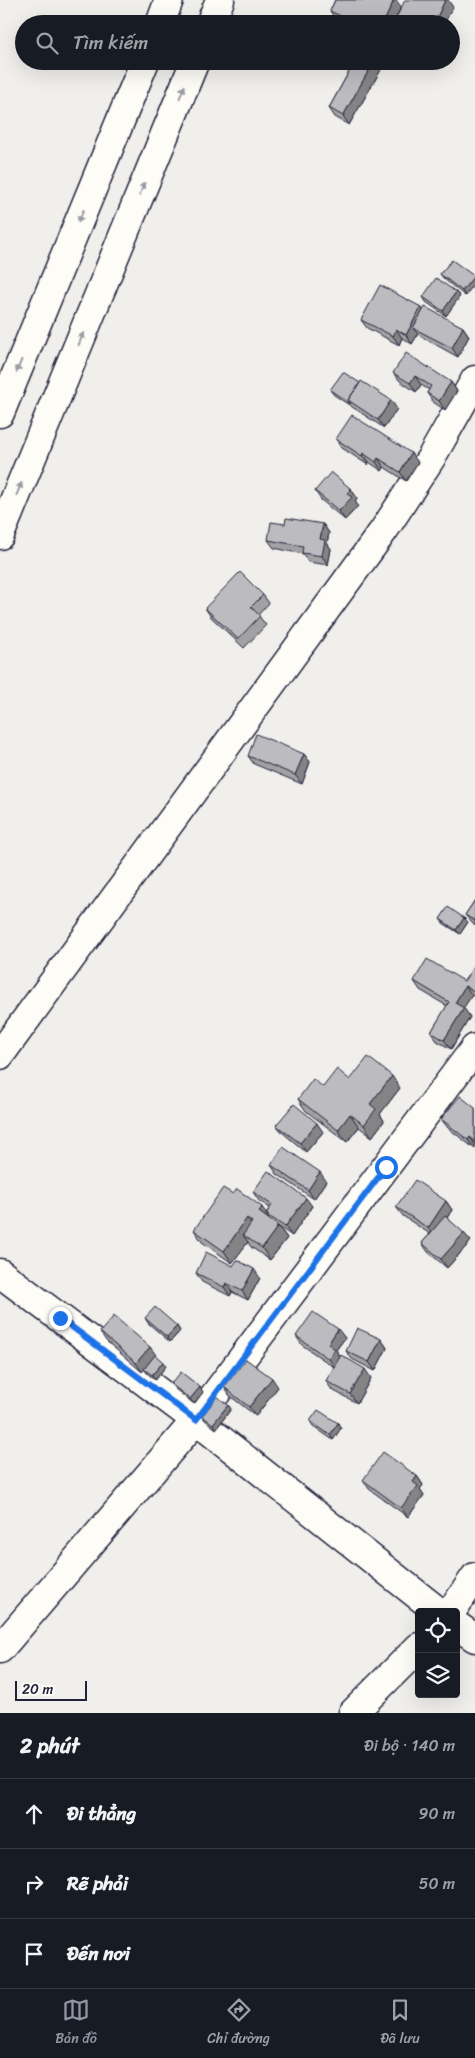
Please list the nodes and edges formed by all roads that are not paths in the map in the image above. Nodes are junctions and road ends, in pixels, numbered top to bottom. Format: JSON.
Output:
{"nodes":[{"id":1,"x":169,"y":0,"type":"edge"},
{"id":2,"x":220,"y":0,"type":"edge"},
{"id":3,"x":163,"y":15,"type":"edge"},
{"id":4,"x":214,"y":15,"type":"edge"},
{"id":5,"x":140,"y":70,"type":"edge"},
{"id":6,"x":191,"y":70,"type":"edge"},
{"id":7,"x":475,"y":380,"type":"edge"},
{"id":8,"x":0,"y":413,"type":"edge"},
{"id":9,"x":0,"y":534,"type":"edge"},
{"id":10,"x":475,"y":1048,"type":"edge"},
{"id":11,"x":0,"y":1054,"type":"edge"},
{"id":12,"x":0,"y":1273,"type":"edge"},
{"id":13,"x":196,"y":1420,"type":"junction"},
{"id":14,"x":475,"y":1577,"type":"edge"},
{"id":15,"x":434,"y":1608,"type":"edge"},
{"id":16,"x":454,"y":1608,"type":"edge"},
{"id":17,"x":460,"y":1628,"type":"edge"},
{"id":18,"x":475,"y":1638,"type":"edge"},
{"id":19,"x":0,"y":1650,"type":"edge"},
{"id":20,"x":415,"y":1650,"type":"edge"},
{"id":21,"x":353,"y":1713,"type":"edge"}],
"edges":[{"from":1,"to":3,"type":"street"},
{"from":2,"to":4,"type":"street"},
{"from":5,"to":8,"type":"street","one_way":true},
{"from":9,"to":6,"type":"street","one_way":true},
{"from":7,"to":11,"type":"street"},
{"from":10,"to":13,"type":"street"},
{"from":12,"to":13,"type":"street"},
{"from":13,"to":15,"type":"street"},
{"from":13,"to":19,"type":"street"},
{"from":14,"to":16,"type":"street"},
{"from":17,"to":18,"type":"street"},
{"from":20,"to":21,"type":"street"}]}
